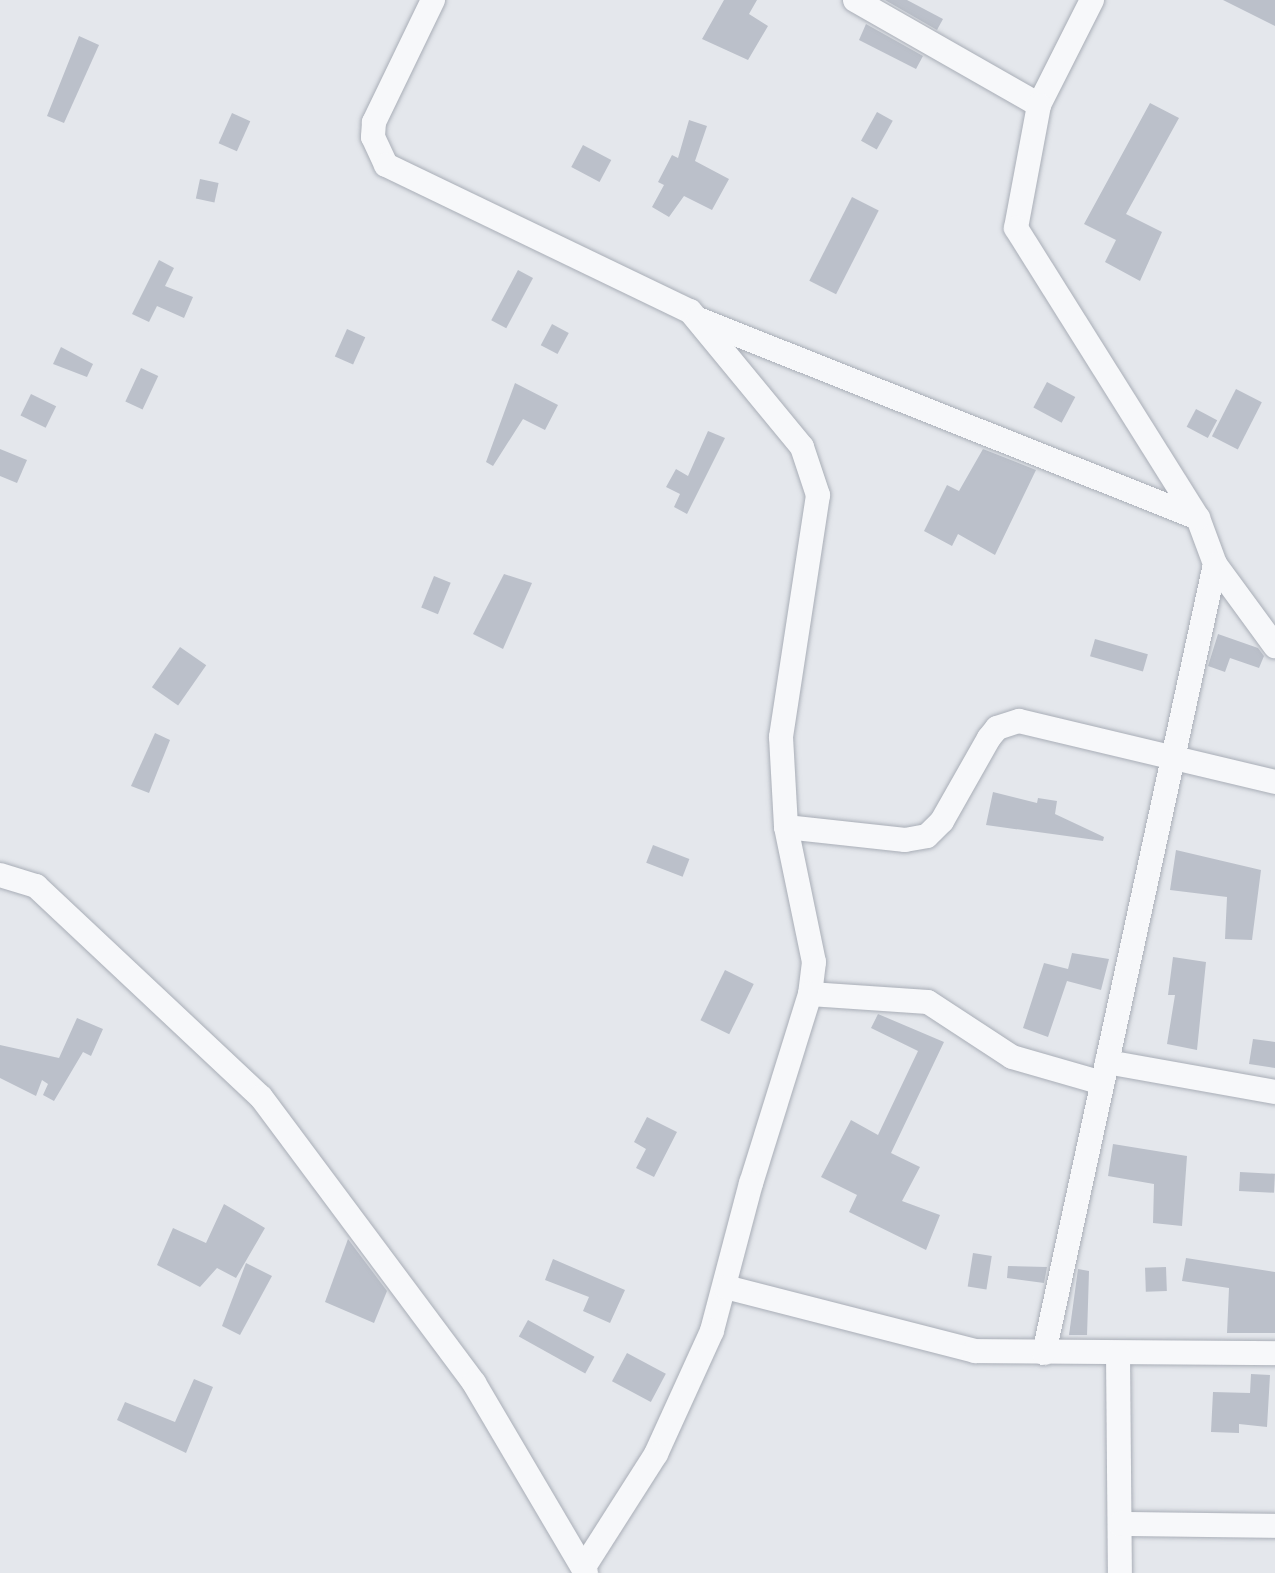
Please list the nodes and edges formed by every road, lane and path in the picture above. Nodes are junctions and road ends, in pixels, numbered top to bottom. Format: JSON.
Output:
{"nodes":[{"id":1,"x":433,"y":0,"type":"edge"},
{"id":2,"x":855,"y":0,"type":"edge"},
{"id":3,"x":1092,"y":0,"type":"edge"},
{"id":4,"x":1039,"y":105,"type":"junction"},
{"id":5,"x":698,"y":319,"type":"junction"},
{"id":6,"x":1198,"y":518,"type":"junction"},
{"id":7,"x":1215,"y":564,"type":"junction"},
{"id":8,"x":1275,"y":646,"type":"edge"},
{"id":9,"x":1173,"y":758,"type":"junction"},
{"id":10,"x":1275,"y":782,"type":"edge"},
{"id":11,"x":786,"y":827,"type":"junction"},
{"id":12,"x":0,"y":875,"type":"edge"},
{"id":13,"x":810,"y":994,"type":"junction"},
{"id":14,"x":1105,"y":1072,"type":"junction"},
{"id":15,"x":1275,"y":1092,"type":"edge"},
{"id":16,"x":726,"y":1287,"type":"junction"},
{"id":17,"x":1044,"y":1353,"type":"junction"},
{"id":18,"x":1275,"y":1353,"type":"edge"},
{"id":19,"x":1118,"y":1354,"type":"junction"},
{"id":20,"x":1120,"y":1524,"type":"junction"},
{"id":21,"x":1275,"y":1526,"type":"edge"},
{"id":22,"x":585,"y":1570,"type":"edge"},
{"id":23,"x":1120,"y":1573,"type":"edge"}],
"edges":[{"from":1,"to":5,"type":"street"},
{"from":2,"to":4,"type":"street"},
{"from":3,"to":4,"type":"street"},
{"from":4,"to":6,"type":"street"},
{"from":5,"to":6,"type":"street"},
{"from":5,"to":11,"type":"street"},
{"from":6,"to":7,"type":"street"},
{"from":7,"to":8,"type":"street"},
{"from":7,"to":9,"type":"street"},
{"from":9,"to":10,"type":"street"},
{"from":9,"to":11,"type":"street"},
{"from":9,"to":14,"type":"street"},
{"from":11,"to":13,"type":"street"},
{"from":12,"to":22,"type":"street"},
{"from":13,"to":14,"type":"street"},
{"from":13,"to":16,"type":"street"},
{"from":14,"to":15,"type":"street"},
{"from":14,"to":17,"type":"street"},
{"from":16,"to":17,"type":"street"},
{"from":16,"to":22,"type":"street"},
{"from":17,"to":19,"type":"street"},
{"from":18,"to":19,"type":"street"},
{"from":19,"to":20,"type":"street"},
{"from":20,"to":21,"type":"street"},
{"from":20,"to":23,"type":"street"}]}
